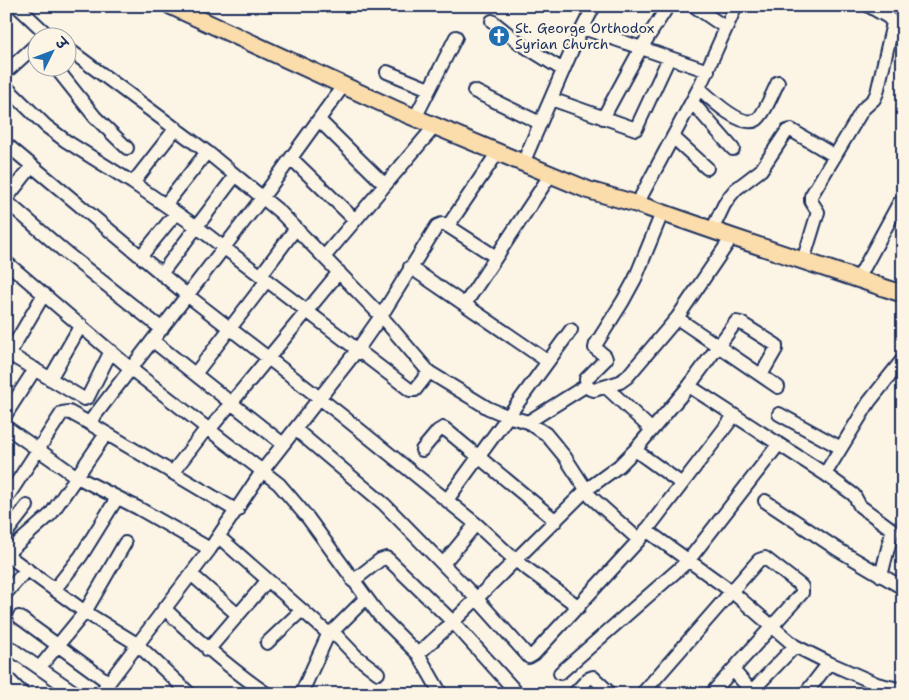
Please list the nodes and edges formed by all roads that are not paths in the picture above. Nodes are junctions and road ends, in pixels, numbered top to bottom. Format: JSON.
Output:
{"nodes":[{"id":1,"x":17,"y":6,"type":"edge"},
{"id":2,"x":171,"y":6,"type":"edge"},
{"id":3,"x":594,"y":6,"type":"edge"},
{"id":4,"x":668,"y":6,"type":"edge"},
{"id":5,"x":694,"y":6,"type":"edge"},
{"id":6,"x":736,"y":6,"type":"edge"},
{"id":7,"x":869,"y":6,"type":"edge"},
{"id":8,"x":190,"y":10,"type":"edge"},
{"id":9,"x":492,"y":21,"type":"dead end"},
{"id":10,"x":36,"y":28,"type":"edge"},
{"id":11,"x":583,"y":28,"type":"junction"},
{"id":12,"x":726,"y":28,"type":"junction"},
{"id":13,"x":456,"y":37,"type":"dead end"},
{"id":14,"x":641,"y":48,"type":"junction"},
{"id":15,"x":28,"y":53,"type":"edge"},
{"id":16,"x":78,"y":56,"type":"edge"},
{"id":17,"x":670,"y":58,"type":"junction"},
{"id":18,"x":563,"y":70,"type":"junction"},
{"id":19,"x":708,"y":71,"type":"junction"},
{"id":20,"x":6,"y":72,"type":"edge"},
{"id":21,"x":387,"y":72,"type":"dead end"},
{"id":22,"x":64,"y":78,"type":"edge"},
{"id":23,"x":778,"y":82,"type":"dead end"},
{"id":24,"x":343,"y":86,"type":"junction"},
{"id":25,"x":6,"y":87,"type":"edge"},
{"id":26,"x":699,"y":88,"type":"junction"},
{"id":27,"x":430,"y":89,"type":"junction"},
{"id":28,"x":474,"y":91,"type":"dead end"},
{"id":29,"x":551,"y":99,"type":"junction"},
{"id":30,"x":692,"y":102,"type":"junction"},
{"id":31,"x":415,"y":118,"type":"junction"},
{"id":32,"x":604,"y":118,"type":"junction"},
{"id":33,"x":319,"y":120,"type":"junction"},
{"id":34,"x":540,"y":123,"type":"junction"},
{"id":35,"x":435,"y":126,"type":"junction"},
{"id":36,"x":176,"y":128,"type":"junction"},
{"id":37,"x":673,"y":137,"type":"junction"},
{"id":38,"x":6,"y":144,"type":"edge"},
{"id":39,"x":127,"y":148,"type":"dead end"},
{"id":40,"x":733,"y":149,"type":"dead end"},
{"id":41,"x":207,"y":152,"type":"junction"},
{"id":42,"x":498,"y":152,"type":"junction"},
{"id":43,"x":835,"y":156,"type":"junction"},
{"id":44,"x":291,"y":158,"type":"junction"},
{"id":45,"x":523,"y":163,"type":"junction"},
{"id":46,"x":32,"y":166,"type":"junction"},
{"id":47,"x":707,"y":168,"type":"dead end"},
{"id":48,"x":551,"y":174,"type":"junction"},
{"id":49,"x":235,"y":176,"type":"junction"},
{"id":50,"x":134,"y":182,"type":"junction"},
{"id":51,"x":385,"y":185,"type":"junction"},
{"id":52,"x":262,"y":198,"type":"junction"},
{"id":53,"x":6,"y":200,"type":"edge"},
{"id":54,"x":899,"y":203,"type":"dead end"},
{"id":55,"x":637,"y":204,"type":"junction"},
{"id":56,"x":165,"y":205,"type":"junction"},
{"id":57,"x":176,"y":213,"type":"junction"},
{"id":58,"x":662,"y":213,"type":"junction"},
{"id":59,"x":355,"y":220,"type":"junction"},
{"id":60,"x":448,"y":226,"type":"junction"},
{"id":61,"x":197,"y":227,"type":"junction"},
{"id":62,"x":296,"y":228,"type":"junction"},
{"id":63,"x":712,"y":230,"type":"junction"},
{"id":64,"x":732,"y":237,"type":"junction"},
{"id":65,"x":223,"y":247,"type":"junction"},
{"id":66,"x":141,"y":256,"type":"junction"},
{"id":67,"x":324,"y":257,"type":"junction"},
{"id":68,"x":496,"y":257,"type":"junction"},
{"id":69,"x":803,"y":261,"type":"junction"},
{"id":70,"x":8,"y":267,"type":"edge"},
{"id":71,"x":410,"y":267,"type":"junction"},
{"id":72,"x":339,"y":272,"type":"junction"},
{"id":73,"x":161,"y":274,"type":"junction"},
{"id":74,"x":264,"y":278,"type":"junction"},
{"id":75,"x":858,"y":279,"type":"junction"},
{"id":76,"x":44,"y":294,"type":"junction"},
{"id":77,"x":903,"y":294,"type":"edge"},
{"id":78,"x":187,"y":295,"type":"junction"},
{"id":79,"x":465,"y":304,"type":"junction"},
{"id":80,"x":307,"y":310,"type":"junction"},
{"id":81,"x":381,"y":316,"type":"junction"},
{"id":82,"x":676,"y":318,"type":"junction"},
{"id":83,"x":81,"y":325,"type":"junction"},
{"id":84,"x":230,"y":328,"type":"junction"},
{"id":85,"x":162,"y":329,"type":"junction"},
{"id":86,"x":571,"y":330,"type":"dead end"},
{"id":87,"x":153,"y":341,"type":"junction"},
{"id":88,"x":718,"y":347,"type":"junction"},
{"id":89,"x":358,"y":349,"type":"junction"},
{"id":90,"x":111,"y":351,"type":"junction"},
{"id":91,"x":8,"y":357,"type":"edge"},
{"id":92,"x":268,"y":358,"type":"junction"},
{"id":93,"x":903,"y":359,"type":"edge"},
{"id":94,"x":547,"y":361,"type":"junction"},
{"id":95,"x":34,"y":369,"type":"junction"},
{"id":96,"x":131,"y":370,"type":"junction"},
{"id":97,"x":429,"y":372,"type":"junction"},
{"id":98,"x":194,"y":374,"type":"junction"},
{"id":99,"x":760,"y":375,"type":"junction"},
{"id":100,"x":50,"y":379,"type":"junction"},
{"id":101,"x":587,"y":385,"type":"junction"},
{"id":102,"x":689,"y":386,"type":"junction"},
{"id":103,"x":606,"y":387,"type":"junction"},
{"id":104,"x":778,"y":387,"type":"dead end"},
{"id":105,"x":319,"y":397,"type":"junction"},
{"id":106,"x":231,"y":403,"type":"junction"},
{"id":107,"x":6,"y":414,"type":"edge"},
{"id":108,"x":779,"y":414,"type":"dead end"},
{"id":109,"x":507,"y":416,"type":"junction"},
{"id":110,"x":734,"y":416,"type":"junction"},
{"id":111,"x":528,"y":422,"type":"junction"},
{"id":112,"x":89,"y":423,"type":"junction"},
{"id":113,"x":6,"y":427,"type":"edge"},
{"id":114,"x":207,"y":429,"type":"junction"},
{"id":115,"x":295,"y":429,"type":"junction"},
{"id":116,"x":652,"y":430,"type":"junction"},
{"id":117,"x":106,"y":434,"type":"junction"},
{"id":118,"x":283,"y":444,"type":"junction"},
{"id":119,"x":778,"y":444,"type":"junction"},
{"id":120,"x":841,"y":448,"type":"junction"},
{"id":121,"x":38,"y":449,"type":"junction"},
{"id":122,"x":422,"y":450,"type":"dead end"},
{"id":123,"x":635,"y":450,"type":"junction"},
{"id":124,"x":478,"y":457,"type":"junction"},
{"id":125,"x":263,"y":470,"type":"junction"},
{"id":126,"x":174,"y":472,"type":"junction"},
{"id":127,"x":825,"y":474,"type":"junction"},
{"id":128,"x":77,"y":477,"type":"junction"},
{"id":129,"x":682,"y":484,"type":"junction"},
{"id":130,"x":586,"y":490,"type":"junction"},
{"id":131,"x":117,"y":498,"type":"junction"},
{"id":132,"x":6,"y":499,"type":"edge"},
{"id":133,"x":447,"y":500,"type":"junction"},
{"id":134,"x":765,"y":500,"type":"dead end"},
{"id":135,"x":27,"y":506,"type":"dead end"},
{"id":136,"x":237,"y":511,"type":"junction"},
{"id":137,"x":556,"y":521,"type":"junction"},
{"id":138,"x":476,"y":524,"type":"junction"},
{"id":139,"x":6,"y":533,"type":"edge"},
{"id":140,"x":642,"y":535,"type":"junction"},
{"id":141,"x":219,"y":537,"type":"junction"},
{"id":142,"x":125,"y":543,"type":"dead end"},
{"id":143,"x":210,"y":549,"type":"junction"},
{"id":144,"x":7,"y":554,"type":"edge"},
{"id":145,"x":515,"y":560,"type":"junction"},
{"id":146,"x":688,"y":560,"type":"junction"},
{"id":147,"x":443,"y":564,"type":"junction"},
{"id":148,"x":27,"y":569,"type":"junction"},
{"id":149,"x":191,"y":574,"type":"junction"},
{"id":150,"x":881,"y":576,"type":"junction"},
{"id":151,"x":268,"y":580,"type":"junction"},
{"id":152,"x":353,"y":581,"type":"junction"},
{"id":153,"x":903,"y":588,"type":"edge"},
{"id":154,"x":55,"y":590,"type":"junction"},
{"id":155,"x":731,"y":591,"type":"junction"},
{"id":156,"x":6,"y":594,"type":"edge"},
{"id":157,"x":366,"y":598,"type":"junction"},
{"id":158,"x":477,"y":598,"type":"junction"},
{"id":159,"x":578,"y":607,"type":"junction"},
{"id":160,"x":164,"y":608,"type":"junction"},
{"id":161,"x":302,"y":610,"type":"junction"},
{"id":162,"x":85,"y":612,"type":"junction"},
{"id":163,"x":238,"y":615,"type":"junction"},
{"id":164,"x":19,"y":617,"type":"dead end"},
{"id":165,"x":453,"y":622,"type":"junction"},
{"id":166,"x":772,"y":628,"type":"junction"},
{"id":167,"x":331,"y":633,"type":"junction"},
{"id":168,"x":267,"y":643,"type":"dead end"},
{"id":169,"x":137,"y":644,"type":"junction"},
{"id":170,"x":6,"y":645,"type":"edge"},
{"id":171,"x":58,"y":645,"type":"junction"},
{"id":172,"x":795,"y":646,"type":"junction"},
{"id":173,"x":208,"y":650,"type":"junction"},
{"id":174,"x":418,"y":654,"type":"junction"},
{"id":175,"x":828,"y":663,"type":"junction"},
{"id":176,"x":40,"y":667,"type":"junction"},
{"id":177,"x":733,"y":670,"type":"junction"},
{"id":178,"x":378,"y":673,"type":"dead end"},
{"id":179,"x":560,"y":673,"type":"dead end"},
{"id":180,"x":8,"y":679,"type":"dead end"},
{"id":181,"x":108,"y":682,"type":"junction"},
{"id":182,"x":874,"y":689,"type":"edge"},
{"id":183,"x":903,"y":690,"type":"edge"},
{"id":184,"x":752,"y":693,"type":"edge"},
{"id":185,"x":23,"y":694,"type":"edge"},
{"id":186,"x":77,"y":694,"type":"edge"},
{"id":187,"x":100,"y":694,"type":"edge"},
{"id":188,"x":190,"y":694,"type":"edge"},
{"id":189,"x":266,"y":694,"type":"edge"},
{"id":190,"x":301,"y":694,"type":"edge"},
{"id":191,"x":441,"y":694,"type":"edge"},
{"id":192,"x":518,"y":694,"type":"edge"},
{"id":193,"x":574,"y":694,"type":"edge"},
{"id":194,"x":611,"y":694,"type":"edge"},
{"id":195,"x":642,"y":694,"type":"edge"},
{"id":196,"x":711,"y":694,"type":"edge"},
{"id":197,"x":804,"y":694,"type":"edge"}],
"edges":[{"from":1,"to":10,"type":"street"},
{"from":2,"to":8,"type":"main road"},
{"from":3,"to":11,"type":"street"},
{"from":4,"to":14,"type":"street"},
{"from":5,"to":12,"type":"street"},
{"from":6,"to":12,"type":"street"},
{"from":7,"to":43,"type":"street"},
{"from":8,"to":24,"type":"main road"},
{"from":9,"to":18,"type":"street"},
{"from":11,"to":14,"type":"street"},
{"from":11,"to":18,"type":"street"},
{"from":12,"to":19,"type":"street"},
{"from":13,"to":27,"type":"street"},
{"from":14,"to":17,"type":"street"},
{"from":14,"to":32,"type":"street"},
{"from":15,"to":20,"type":"street"},
{"from":16,"to":36,"type":"street"},
{"from":17,"to":19,"type":"street"},
{"from":17,"to":32,"type":"street"},
{"from":18,"to":29,"type":"street"},
{"from":19,"to":26,"type":"street"},
{"from":21,"to":27,"type":"street"},
{"from":22,"to":39,"type":"street"},
{"from":23,"to":26,"type":"street"},
{"from":24,"to":31,"type":"main road"},
{"from":24,"to":33,"type":"street"},
{"from":25,"to":50,"type":"street"},
{"from":26,"to":30,"type":"street"},
{"from":27,"to":31,"type":"street"},
{"from":28,"to":34,"type":"street"},
{"from":29,"to":32,"type":"street"},
{"from":29,"to":34,"type":"street"},
{"from":30,"to":37,"type":"street"},
{"from":30,"to":40,"type":"street"},
{"from":31,"to":35,"type":"main road"},
{"from":33,"to":44,"type":"street"},
{"from":33,"to":51,"type":"street"},
{"from":34,"to":45,"type":"street"},
{"from":35,"to":42,"type":"main road"},
{"from":35,"to":51,"type":"street"},
{"from":36,"to":41,"type":"street"},
{"from":36,"to":50,"type":"street"},
{"from":37,"to":47,"type":"street"},
{"from":37,"to":55,"type":"street"},
{"from":38,"to":46,"type":"street"},
{"from":41,"to":49,"type":"street"},
{"from":41,"to":56,"type":"street"},
{"from":42,"to":45,"type":"main road"},
{"from":42,"to":60,"type":"street"},
{"from":43,"to":63,"type":"street"},
{"from":43,"to":69,"type":"street"},
{"from":44,"to":52,"type":"street"},
{"from":44,"to":59,"type":"street"},
{"from":45,"to":48,"type":"main road"},
{"from":46,"to":53,"type":"street"},
{"from":46,"to":66,"type":"street"},
{"from":48,"to":55,"type":"main road"},
{"from":48,"to":68,"type":"street"},
{"from":49,"to":52,"type":"street"},
{"from":49,"to":61,"type":"street"},
{"from":50,"to":56,"type":"street"},
{"from":51,"to":59,"type":"street"},
{"from":52,"to":62,"type":"street"},
{"from":52,"to":65,"type":"street"},
{"from":53,"to":85,"type":"street"},
{"from":54,"to":75,"type":"street"},
{"from":55,"to":58,"type":"main road"},
{"from":56,"to":57,"type":"street"},
{"from":57,"to":61,"type":"street"},
{"from":57,"to":66,"type":"street"},
{"from":58,"to":63,"type":"main road"},
{"from":58,"to":101,"type":"street"},
{"from":59,"to":67,"type":"street"},
{"from":60,"to":68,"type":"street"},
{"from":60,"to":71,"type":"street"},
{"from":61,"to":65,"type":"street"},
{"from":61,"to":73,"type":"street"},
{"from":62,"to":67,"type":"street"},
{"from":62,"to":74,"type":"street"},
{"from":63,"to":64,"type":"main road"},
{"from":64,"to":69,"type":"main road"},
{"from":64,"to":82,"type":"street"},
{"from":65,"to":74,"type":"street"},
{"from":65,"to":78,"type":"street"},
{"from":66,"to":73,"type":"street"},
{"from":67,"to":72,"type":"street"},
{"from":68,"to":79,"type":"street"},
{"from":69,"to":75,"type":"main road"},
{"from":70,"to":76,"type":"street"},
{"from":71,"to":79,"type":"street"},
{"from":71,"to":81,"type":"street"},
{"from":72,"to":80,"type":"street"},
{"from":72,"to":81,"type":"street"},
{"from":73,"to":78,"type":"street"},
{"from":74,"to":80,"type":"street"},
{"from":74,"to":84,"type":"street"},
{"from":75,"to":77,"type":"main road"},
{"from":76,"to":83,"type":"street"},
{"from":76,"to":91,"type":"street"},
{"from":78,"to":84,"type":"street"},
{"from":78,"to":85,"type":"street"},
{"from":79,"to":94,"type":"street"},
{"from":80,"to":89,"type":"street"},
{"from":80,"to":92,"type":"street"},
{"from":81,"to":89,"type":"street"},
{"from":81,"to":97,"type":"street"},
{"from":82,"to":88,"type":"street"},
{"from":82,"to":103,"type":"street"},
{"from":83,"to":90,"type":"street"},
{"from":83,"to":100,"type":"street"},
{"from":84,"to":92,"type":"street"},
{"from":84,"to":98,"type":"street"},
{"from":85,"to":87,"type":"street"},
{"from":86,"to":94,"type":"street"},
{"from":87,"to":96,"type":"street"},
{"from":87,"to":98,"type":"street"},
{"from":88,"to":99,"type":"street"},
{"from":88,"to":99,"type":"street"},
{"from":88,"to":102,"type":"street"},
{"from":89,"to":97,"type":"street"},
{"from":89,"to":105,"type":"street"},
{"from":90,"to":96,"type":"street"},
{"from":90,"to":100,"type":"street"},
{"from":91,"to":95,"type":"street"},
{"from":92,"to":105,"type":"street"},
{"from":92,"to":106,"type":"street"},
{"from":93,"to":120,"type":"street"},
{"from":94,"to":109,"type":"street"},
{"from":95,"to":100,"type":"street"},
{"from":95,"to":107,"type":"street"},
{"from":96,"to":112,"type":"street"},
{"from":96,"to":114,"type":"street"},
{"from":97,"to":109,"type":"street"},
{"from":98,"to":106,"type":"street"},
{"from":99,"to":104,"type":"street"},
{"from":101,"to":103,"type":"street"},
{"from":101,"to":111,"type":"street"},
{"from":102,"to":110,"type":"street"},
{"from":102,"to":116,"type":"street"},
{"from":103,"to":116,"type":"street"},
{"from":105,"to":115,"type":"street"},
{"from":105,"to":133,"type":"street"},
{"from":106,"to":114,"type":"street"},
{"from":106,"to":118,"type":"street"},
{"from":108,"to":120,"type":"street"},
{"from":109,"to":111,"type":"street"},
{"from":109,"to":124,"type":"street"},
{"from":110,"to":119,"type":"street"},
{"from":110,"to":129,"type":"street"},
{"from":111,"to":130,"type":"street"},
{"from":112,"to":117,"type":"street"},
{"from":112,"to":121,"type":"street"},
{"from":113,"to":121,"type":"street"},
{"from":114,"to":125,"type":"street"},
{"from":114,"to":126,"type":"street"},
{"from":115,"to":118,"type":"street"},
{"from":115,"to":147,"type":"street"},
{"from":116,"to":123,"type":"street"},
{"from":117,"to":126,"type":"street"},
{"from":117,"to":128,"type":"street"},
{"from":118,"to":125,"type":"street"},
{"from":119,"to":127,"type":"street"},
{"from":119,"to":146,"type":"street"},
{"from":120,"to":127,"type":"street"},
{"from":121,"to":128,"type":"street"},
{"from":121,"to":132,"type":"street"},
{"from":122,"to":124,"type":"street"},
{"from":123,"to":129,"type":"street"},
{"from":123,"to":130,"type":"street"},
{"from":124,"to":133,"type":"street"},
{"from":124,"to":137,"type":"street"},
{"from":125,"to":136,"type":"street"},
{"from":125,"to":152,"type":"street"},
{"from":126,"to":136,"type":"street"},
{"from":127,"to":150,"type":"street"},
{"from":128,"to":131,"type":"street"},
{"from":128,"to":144,"type":"street"},
{"from":129,"to":140,"type":"street"},
{"from":130,"to":137,"type":"street"},
{"from":130,"to":140,"type":"street"},
{"from":131,"to":143,"type":"street"},
{"from":131,"to":154,"type":"street"},
{"from":133,"to":138,"type":"street"},
{"from":134,"to":150,"type":"street"},
{"from":135,"to":139,"type":"street"},
{"from":136,"to":141,"type":"street"},
{"from":137,"to":145,"type":"street"},
{"from":138,"to":145,"type":"street"},
{"from":138,"to":147,"type":"street"},
{"from":140,"to":146,"type":"street"},
{"from":140,"to":159,"type":"street"},
{"from":141,"to":143,"type":"street"},
{"from":141,"to":151,"type":"street"},
{"from":142,"to":162,"type":"street"},
{"from":143,"to":149,"type":"street"},
{"from":144,"to":148,"type":"street"},
{"from":145,"to":158,"type":"street"},
{"from":145,"to":159,"type":"street"},
{"from":146,"to":155,"type":"street"},
{"from":146,"to":179,"type":"street"},
{"from":147,"to":158,"type":"street"},
{"from":148,"to":154,"type":"street"},
{"from":148,"to":156,"type":"street"},
{"from":149,"to":160,"type":"street"},
{"from":149,"to":163,"type":"street"},
{"from":150,"to":153,"type":"street"},
{"from":151,"to":161,"type":"street"},
{"from":151,"to":163,"type":"street"},
{"from":152,"to":157,"type":"street"},
{"from":152,"to":165,"type":"street"},
{"from":154,"to":162,"type":"street"},
{"from":155,"to":166,"type":"street"},
{"from":155,"to":166,"type":"street"},
{"from":155,"to":195,"type":"street"},
{"from":157,"to":167,"type":"street"},
{"from":157,"to":174,"type":"street"},
{"from":158,"to":159,"type":"street"},
{"from":158,"to":165,"type":"street"},
{"from":160,"to":169,"type":"street"},
{"from":160,"to":173,"type":"street"},
{"from":161,"to":167,"type":"street"},
{"from":161,"to":168,"type":"street"},
{"from":162,"to":169,"type":"street"},
{"from":162,"to":171,"type":"street"},
{"from":163,"to":173,"type":"street"},
{"from":164,"to":171,"type":"street"},
{"from":165,"to":174,"type":"street"},
{"from":165,"to":192,"type":"street"},
{"from":166,"to":172,"type":"street"},
{"from":166,"to":177,"type":"street"},
{"from":167,"to":178,"type":"street"},
{"from":167,"to":190,"type":"street"},
{"from":169,"to":181,"type":"street"},
{"from":169,"to":188,"type":"street"},
{"from":170,"to":176,"type":"street"},
{"from":171,"to":176,"type":"street"},
{"from":171,"to":181,"type":"street"},
{"from":172,"to":175,"type":"street"},
{"from":172,"to":184,"type":"street"},
{"from":173,"to":189,"type":"street"},
{"from":174,"to":191,"type":"street"},
{"from":175,"to":182,"type":"street"},
{"from":175,"to":197,"type":"street"},
{"from":176,"to":186,"type":"street"},
{"from":177,"to":184,"type":"street"},
{"from":177,"to":196,"type":"street"},
{"from":180,"to":185,"type":"street"},
{"from":181,"to":187,"type":"street"},
{"from":182,"to":183,"type":"street"},
{"from":193,"to":194,"type":"street"}]}
